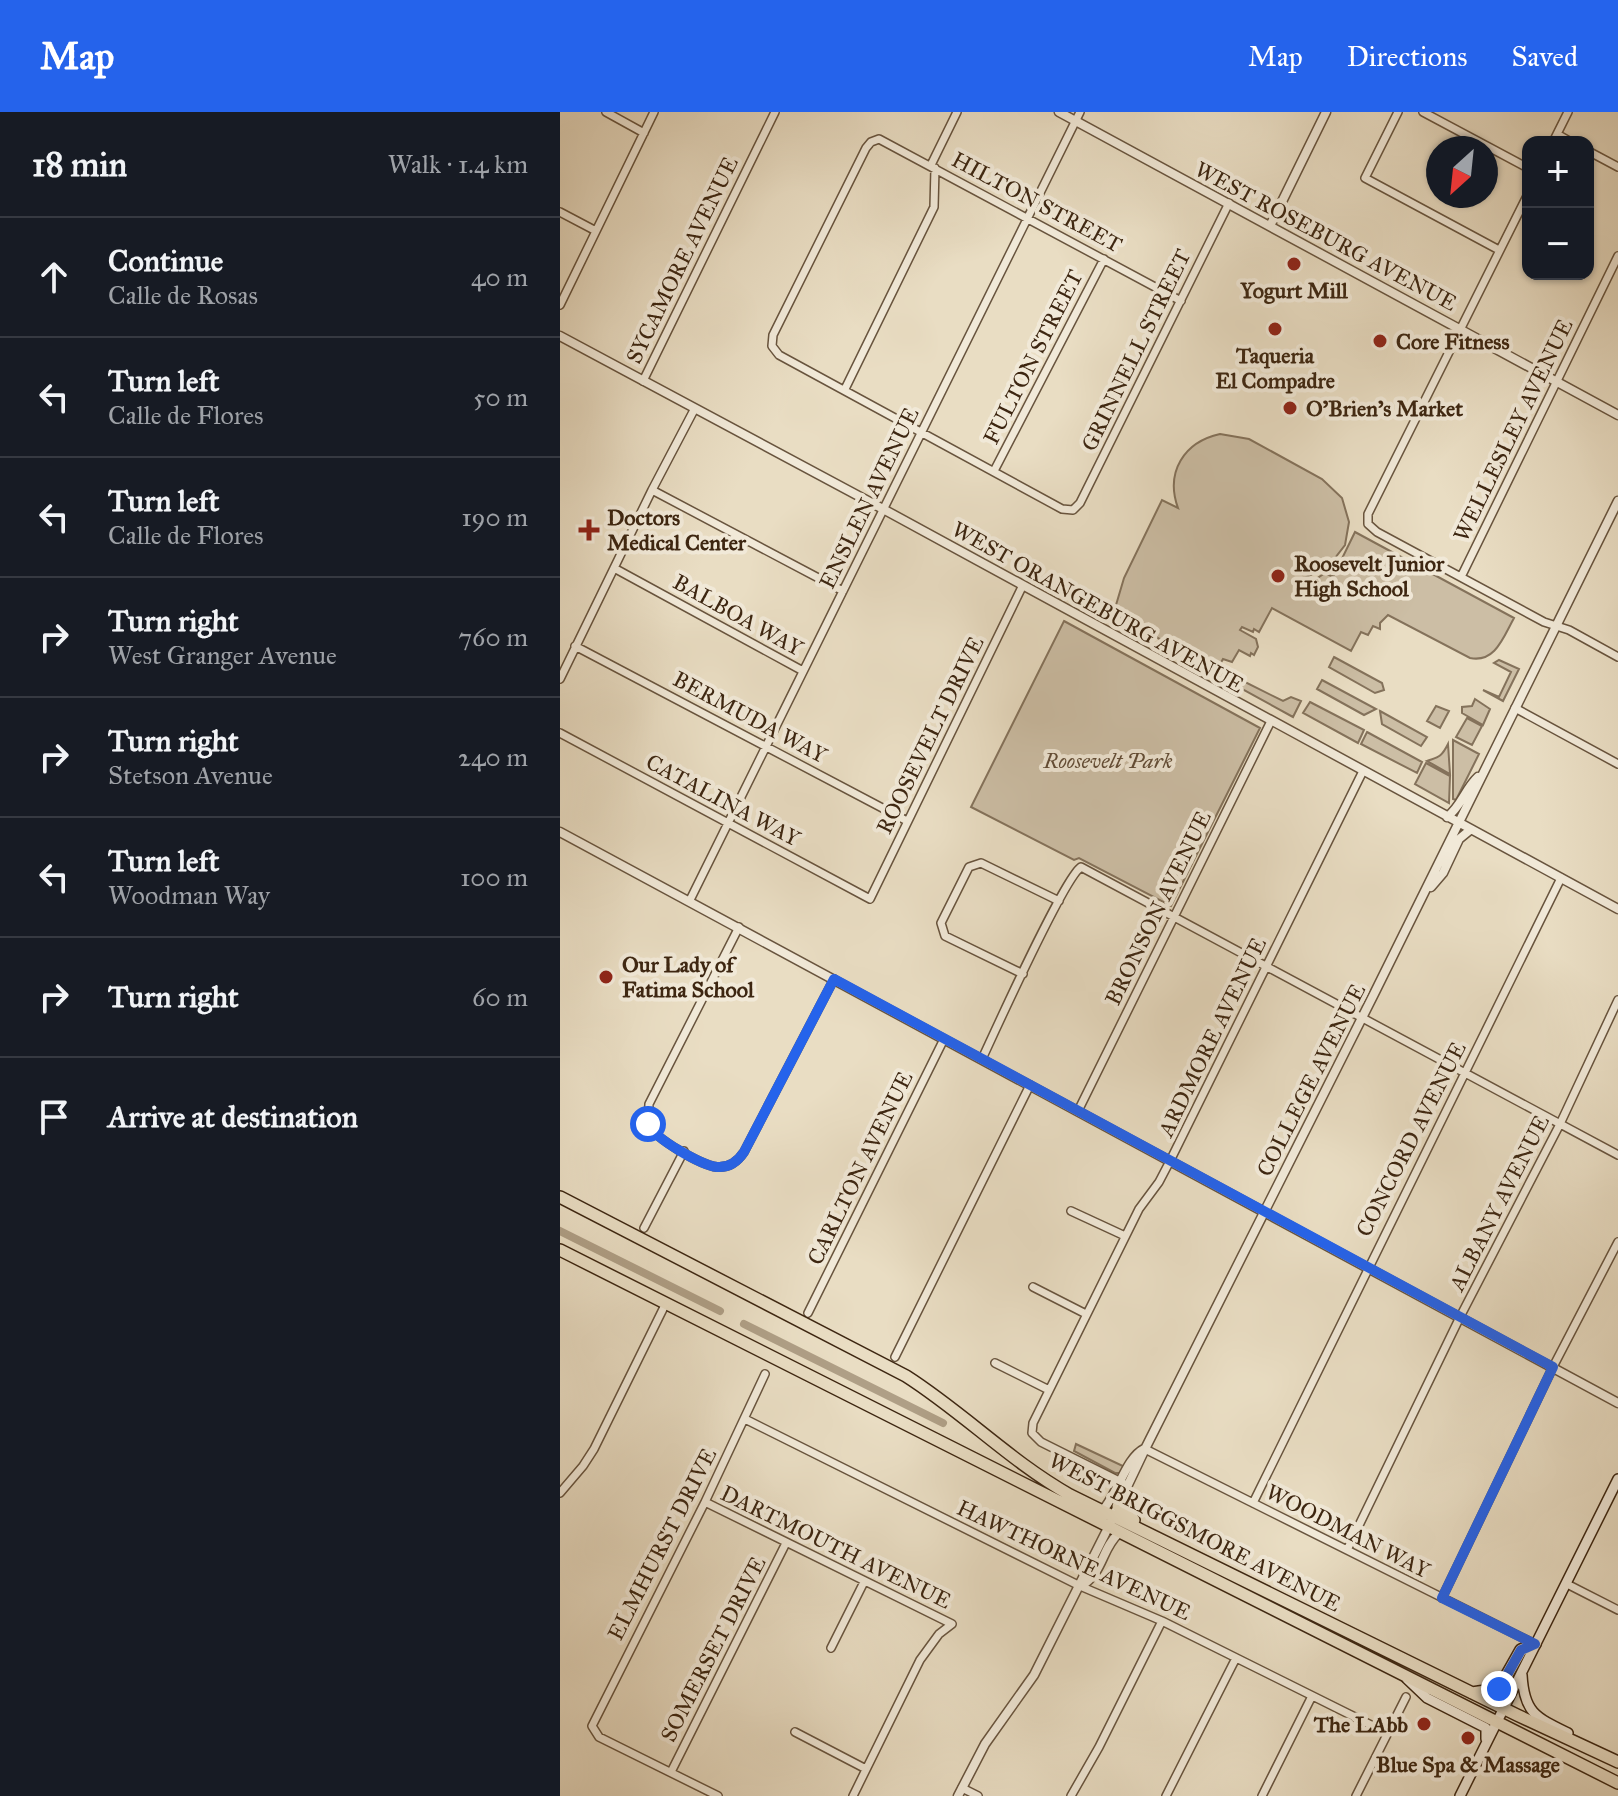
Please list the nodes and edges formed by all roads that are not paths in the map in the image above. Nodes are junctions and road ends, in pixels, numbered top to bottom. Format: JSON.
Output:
{"nodes":[{"id":1,"x":606,"y":112,"type":"edge"},
{"id":2,"x":654,"y":112,"type":"edge"},
{"id":3,"x":775,"y":112,"type":"edge"},
{"id":4,"x":957,"y":112,"type":"edge"},
{"id":5,"x":1059,"y":112,"type":"edge"},
{"id":6,"x":1326,"y":112,"type":"edge"},
{"id":7,"x":1398,"y":112,"type":"edge"},
{"id":8,"x":1423,"y":112,"type":"edge"},
{"id":9,"x":1568,"y":112,"type":"edge"},
{"id":10,"x":1078,"y":116,"type":"edge"},
{"id":11,"x":644,"y":133,"type":"junction"},
{"id":12,"x":1556,"y":136,"type":"edge"},
{"id":13,"x":1594,"y":154,"type":"edge"},
{"id":14,"x":1522,"y":165,"type":"edge"},
{"id":15,"x":933,"y":166,"type":"junction"},
{"id":16,"x":1618,"y":167,"type":"edge"},
{"id":17,"x":1229,"y":203,"type":"junction"},
{"id":18,"x":1522,"y":206,"type":"edge"},
{"id":19,"x":560,"y":212,"type":"edge"},
{"id":20,"x":1027,"y":217,"type":"junction"},
{"id":21,"x":1270,"y":226,"type":"junction"},
{"id":22,"x":596,"y":231,"type":"junction"},
{"id":23,"x":1499,"y":250,"type":"junction"},
{"id":24,"x":1618,"y":256,"type":"edge"},
{"id":25,"x":1104,"y":259,"type":"junction"},
{"id":26,"x":1181,"y":301,"type":"junction"},
{"id":27,"x":560,"y":305,"type":"edge"},
{"id":28,"x":1461,"y":329,"type":"junction"},
{"id":29,"x":560,"y":336,"type":"edge"},
{"id":30,"x":643,"y":381,"type":"junction"},
{"id":31,"x":1557,"y":382,"type":"junction"},
{"id":32,"x":845,"y":389,"type":"junction"},
{"id":33,"x":694,"y":410,"type":"junction"},
{"id":34,"x":1618,"y":415,"type":"edge"},
{"id":35,"x":921,"y":433,"type":"junction"},
{"id":36,"x":994,"y":471,"type":"junction"},
{"id":37,"x":652,"y":490,"type":"junction"},
{"id":38,"x":1618,"y":501,"type":"edge"},
{"id":39,"x":883,"y":509,"type":"junction"},
{"id":40,"x":614,"y":568,"type":"junction"},
{"id":41,"x":1461,"y":577,"type":"junction"},
{"id":42,"x":1022,"y":587,"type":"junction"},
{"id":43,"x":843,"y":591,"type":"junction"},
{"id":44,"x":1556,"y":627,"type":"junction"},
{"id":45,"x":575,"y":646,"type":"junction"},
{"id":46,"x":1618,"y":657,"type":"edge"},
{"id":47,"x":803,"y":671,"type":"junction"},
{"id":48,"x":560,"y":679,"type":"edge"},
{"id":49,"x":1515,"y":708,"type":"junction"},
{"id":50,"x":1271,"y":721,"type":"junction"},
{"id":51,"x":560,"y":733,"type":"edge"},
{"id":52,"x":767,"y":747,"type":"junction"},
{"id":53,"x":1618,"y":764,"type":"edge"},
{"id":54,"x":1363,"y":771,"type":"junction"},
{"id":55,"x":1483,"y":772,"type":"junction"},
{"id":56,"x":1447,"y":817,"type":"junction"},
{"id":57,"x":907,"y":821,"type":"junction"},
{"id":58,"x":730,"y":823,"type":"junction"},
{"id":59,"x":1457,"y":823,"type":"junction"},
{"id":60,"x":1470,"y":830,"type":"junction"},
{"id":61,"x":560,"y":832,"type":"edge"},
{"id":62,"x":1561,"y":878,"type":"junction"},
{"id":63,"x":1422,"y":897,"type":"junction"},
{"id":64,"x":870,"y":899,"type":"joint"},
{"id":65,"x":690,"y":900,"type":"junction"},
{"id":66,"x":1059,"y":901,"type":"junction"},
{"id":67,"x":1618,"y":909,"type":"edge"},
{"id":68,"x":1174,"y":916,"type":"junction"},
{"id":69,"x":739,"y":927,"type":"junction"},
{"id":70,"x":1267,"y":966,"type":"junction"},
{"id":71,"x":1023,"y":974,"type":"junction"},
{"id":72,"x":834,"y":979,"type":"junction"},
{"id":73,"x":1618,"y":1000,"type":"edge"},
{"id":74,"x":1362,"y":1017,"type":"junction"},
{"id":75,"x":944,"y":1039,"type":"junction"},
{"id":76,"x":982,"y":1059,"type":"junction"},
{"id":77,"x":1465,"y":1073,"type":"junction"},
{"id":78,"x":1030,"y":1085,"type":"junction"},
{"id":79,"x":1078,"y":1111,"type":"junction"},
{"id":80,"x":1560,"y":1124,"type":"junction"},
{"id":81,"x":684,"y":1151,"type":"junction"},
{"id":82,"x":1618,"y":1155,"type":"edge"},
{"id":83,"x":1170,"y":1161,"type":"junction"},
{"id":84,"x":560,"y":1197,"type":"edge"},
{"id":85,"x":1071,"y":1211,"type":"dead end"},
{"id":86,"x":1265,"y":1211,"type":"junction"},
{"id":87,"x":644,"y":1228,"type":"dead end"},
{"id":88,"x":1125,"y":1236,"type":"junction"},
{"id":89,"x":1618,"y":1242,"type":"edge"},
{"id":90,"x":560,"y":1250,"type":"edge"},
{"id":91,"x":1368,"y":1266,"type":"junction"},
{"id":92,"x":1033,"y":1287,"type":"dead end"},
{"id":93,"x":666,"y":1303,"type":"junction"},
{"id":94,"x":808,"y":1313,"type":"dead end"},
{"id":95,"x":1086,"y":1314,"type":"junction"},
{"id":96,"x":1460,"y":1317,"type":"junction"},
{"id":97,"x":895,"y":1357,"type":"dead end"},
{"id":98,"x":995,"y":1363,"type":"dead end"},
{"id":99,"x":1553,"y":1367,"type":"junction"},
{"id":100,"x":765,"y":1374,"type":"dead end"},
{"id":101,"x":1049,"y":1390,"type":"junction"},
{"id":102,"x":1618,"y":1403,"type":"edge"},
{"id":103,"x":745,"y":1419,"type":"junction"},
{"id":104,"x":1145,"y":1449,"type":"junction"},
{"id":105,"x":1618,"y":1479,"type":"edge"},
{"id":106,"x":1124,"y":1484,"type":"junction"},
{"id":107,"x":560,"y":1493,"type":"edge"},
{"id":108,"x":705,"y":1502,"type":"junction"},
{"id":109,"x":1253,"y":1503,"type":"junction"},
{"id":110,"x":1112,"y":1519,"type":"junction"},
{"id":111,"x":786,"y":1543,"type":"junction"},
{"id":112,"x":1347,"y":1550,"type":"junction"},
{"id":113,"x":1093,"y":1579,"type":"junction"},
{"id":114,"x":864,"y":1582,"type":"junction"},
{"id":115,"x":1567,"y":1584,"type":"junction"},
{"id":116,"x":1080,"y":1586,"type":"junction"},
{"id":117,"x":1095,"y":1592,"type":"junction"},
{"id":118,"x":1442,"y":1598,"type":"junction"},
{"id":119,"x":1618,"y":1610,"type":"edge"},
{"id":120,"x":1162,"y":1621,"type":"junction"},
{"id":121,"x":1535,"y":1644,"type":"junction"},
{"id":122,"x":831,"y":1648,"type":"dead end"},
{"id":123,"x":1236,"y":1658,"type":"junction"},
{"id":124,"x":1522,"y":1671,"type":"junction"},
{"id":125,"x":1404,"y":1677,"type":"junction"},
{"id":126,"x":1472,"y":1693,"type":"junction"},
{"id":127,"x":1312,"y":1696,"type":"junction"},
{"id":128,"x":1406,"y":1697,"type":"dead end"},
{"id":129,"x":1503,"y":1709,"type":"junction"},
{"id":130,"x":1496,"y":1723,"type":"junction"},
{"id":131,"x":795,"y":1732,"type":"dead end"},
{"id":132,"x":1387,"y":1733,"type":"junction"},
{"id":133,"x":1484,"y":1748,"type":"junction"},
{"id":134,"x":1618,"y":1756,"type":"edge"},
{"id":135,"x":1618,"y":1762,"type":"edge"},
{"id":136,"x":866,"y":1769,"type":"junction"},
{"id":137,"x":671,"y":1772,"type":"junction"},
{"id":138,"x":1618,"y":1783,"type":"edge"},
{"id":139,"x":960,"y":1792,"type":"edge"},
{"id":140,"x":718,"y":1796,"type":"edge"},
{"id":141,"x":853,"y":1796,"type":"edge"},
{"id":142,"x":978,"y":1796,"type":"edge"},
{"id":143,"x":1071,"y":1796,"type":"edge"},
{"id":144,"x":1166,"y":1796,"type":"edge"},
{"id":145,"x":1262,"y":1796,"type":"edge"},
{"id":146,"x":1356,"y":1796,"type":"edge"},
{"id":147,"x":1460,"y":1796,"type":"edge"}],
"edges":[{"from":1,"to":11,"type":"street"},
{"from":2,"to":11,"type":"street"},
{"from":3,"to":30,"type":"street","name":"SYCAMORE AVENUE"},
{"from":4,"to":15,"type":"street"},
{"from":5,"to":10,"type":"street","name":"WEST ROSEBURG AVENUE"},
{"from":6,"to":21,"type":"street"},
{"from":7,"to":23,"type":"street"},
{"from":8,"to":14,"type":"street"},
{"from":9,"to":12,"type":"street"},
{"from":10,"to":17,"type":"street","name":"WEST ROSEBURG AVENUE"},
{"from":10,"to":20,"type":"street","name":"ENSLEN AVENUE"},
{"from":11,"to":22,"type":"street"},
{"from":13,"to":16,"type":"street"},
{"from":15,"to":20,"type":"street","name":"HILTON STREET"},
{"from":15,"to":32,"type":"street"},
{"from":15,"to":32,"type":"street","name":"HILTON STREET"},
{"from":17,"to":21,"type":"street","name":"WEST ROSEBURG AVENUE"},
{"from":17,"to":26,"type":"street","name":"GRINNELL STREET"},
{"from":18,"to":23,"type":"street"},
{"from":19,"to":22,"type":"street"},
{"from":20,"to":25,"type":"street","name":"HILTON STREET"},
{"from":20,"to":35,"type":"street","name":"ENSLEN AVENUE"},
{"from":21,"to":28,"type":"street","name":"WEST ROSEBURG AVENUE"},
{"from":22,"to":27,"type":"street"},
{"from":23,"to":28,"type":"street"},
{"from":24,"to":31,"type":"street","name":"WELLESLEY AVENUE"},
{"from":25,"to":26,"type":"street","name":"HILTON STREET"},
{"from":25,"to":36,"type":"street","name":"FULTON STREET"},
{"from":26,"to":36,"type":"street","name":"GRINNELL STREET"},
{"from":28,"to":31,"type":"street","name":"WEST ROSEBURG AVENUE"},
{"from":28,"to":41,"type":"street"},
{"from":29,"to":30,"type":"street","name":"WEST ORANGEBURG AVENUE"},
{"from":30,"to":33,"type":"street","name":"WEST ORANGEBURG AVENUE"},
{"from":31,"to":34,"type":"street","name":"WEST ROSEBURG AVENUE"},
{"from":31,"to":41,"type":"street","name":"WELLESLEY AVENUE"},
{"from":32,"to":35,"type":"street"},
{"from":33,"to":37,"type":"street"},
{"from":33,"to":39,"type":"street","name":"WEST ORANGEBURG AVENUE"},
{"from":35,"to":36,"type":"street"},
{"from":35,"to":39,"type":"street","name":"ENSLEN AVENUE"},
{"from":37,"to":40,"type":"street"},
{"from":37,"to":43,"type":"street"},
{"from":38,"to":44,"type":"street","name":"COLLEGE AVENUE"},
{"from":39,"to":42,"type":"street","name":"WEST ORANGEBURG AVENUE"},
{"from":39,"to":43,"type":"street","name":"ENSLEN AVENUE"},
{"from":40,"to":45,"type":"street"},
{"from":40,"to":47,"type":"street","name":"BALBOA WAY"},
{"from":41,"to":44,"type":"street"},
{"from":42,"to":50,"type":"street","name":"WEST ORANGEBURG AVENUE"},
{"from":42,"to":57,"type":"street","name":"ROOSEVELT DRIVE"},
{"from":43,"to":47,"type":"street","name":"ENSLEN AVENUE"},
{"from":44,"to":46,"type":"street"},
{"from":44,"to":49,"type":"street","name":"COLLEGE AVENUE"},
{"from":45,"to":48,"type":"street"},
{"from":45,"to":52,"type":"street","name":"BERMUDA WAY"},
{"from":47,"to":52,"type":"street","name":"ENSLEN AVENUE"},
{"from":49,"to":53,"type":"street"},
{"from":49,"to":55,"type":"street","name":"COLLEGE AVENUE"},
{"from":50,"to":54,"type":"street","name":"WEST ORANGEBURG AVENUE"},
{"from":50,"to":68,"type":"street","name":"BRONSON AVENUE"},
{"from":51,"to":58,"type":"street","name":"CATALINA WAY"},
{"from":52,"to":57,"type":"street","name":"BERMUDA WAY"},
{"from":52,"to":58,"type":"street","name":"ENSLEN AVENUE"},
{"from":54,"to":56,"type":"street","name":"WEST ORANGEBURG AVENUE"},
{"from":54,"to":70,"type":"street","name":"ARDMORE AVENUE"},
{"from":55,"to":56,"type":"street"},
{"from":55,"to":59,"type":"street","name":"COLLEGE AVENUE"},
{"from":56,"to":59,"type":"street","name":"WEST ORANGEBURG AVENUE"},
{"from":57,"to":64,"type":"street","name":"ROOSEVELT DRIVE"},
{"from":58,"to":64,"type":"street","name":"CATALINA WAY"},
{"from":58,"to":65,"type":"street","name":"ENSLEN AVENUE"},
{"from":59,"to":60,"type":"street","name":"WEST ORANGEBURG AVENUE"},
{"from":59,"to":63,"type":"street","name":"COLLEGE AVENUE"},
{"from":60,"to":62,"type":"street","name":"WEST ORANGEBURG AVENUE"},
{"from":60,"to":63,"type":"street"},
{"from":61,"to":65,"type":"street"},
{"from":62,"to":67,"type":"street","name":"WEST ORANGEBURG AVENUE"},
{"from":62,"to":77,"type":"street","name":"CONCORD AVENUE"},
{"from":63,"to":74,"type":"street","name":"COLLEGE AVENUE"},
{"from":65,"to":69,"type":"street"},
{"from":66,"to":68,"type":"street"},
{"from":66,"to":71,"type":"street"},
{"from":66,"to":71,"type":"street"},
{"from":68,"to":70,"type":"street"},
{"from":68,"to":79,"type":"street","name":"BRONSON AVENUE"},
{"from":69,"to":72,"type":"street"},
{"from":69,"to":81,"type":"street"},
{"from":70,"to":74,"type":"street"},
{"from":70,"to":83,"type":"street","name":"ARDMORE AVENUE"},
{"from":71,"to":76,"type":"street"},
{"from":72,"to":75,"type":"street"},
{"from":72,"to":81,"type":"street"},
{"from":73,"to":80,"type":"street","name":"ALBANY AVENUE"},
{"from":74,"to":77,"type":"street"},
{"from":74,"to":86,"type":"street","name":"COLLEGE AVENUE"},
{"from":75,"to":76,"type":"street"},
{"from":75,"to":94,"type":"street","name":"CARLTON AVENUE"},
{"from":76,"to":78,"type":"street"},
{"from":77,"to":80,"type":"street"},
{"from":77,"to":91,"type":"street","name":"CONCORD AVENUE"},
{"from":78,"to":79,"type":"street"},
{"from":78,"to":97,"type":"street"},
{"from":79,"to":83,"type":"street"},
{"from":80,"to":82,"type":"street"},
{"from":80,"to":96,"type":"street","name":"ALBANY AVENUE"},
{"from":81,"to":87,"type":"street"},
{"from":83,"to":86,"type":"street"},
{"from":83,"to":88,"type":"street","name":"ARDMORE AVENUE"},
{"from":84,"to":110,"type":"main road","name":"WEST BRIGGSMORE AVENUE"},
{"from":85,"to":88,"type":"street"},
{"from":86,"to":91,"type":"street"},
{"from":86,"to":104,"type":"street","name":"COLLEGE AVENUE"},
{"from":88,"to":95,"type":"street","name":"ARDMORE AVENUE"},
{"from":89,"to":99,"type":"street"},
{"from":90,"to":93,"type":"main road","name":"WEST BRIGGSMORE AVENUE"},
{"from":91,"to":96,"type":"street"},
{"from":91,"to":109,"type":"street","name":"CONCORD AVENUE"},
{"from":92,"to":95,"type":"street"},
{"from":93,"to":107,"type":"street"},
{"from":93,"to":110,"type":"main road","name":"WEST BRIGGSMORE AVENUE"},
{"from":95,"to":101,"type":"street","name":"ARDMORE AVENUE"},
{"from":96,"to":99,"type":"street"},
{"from":96,"to":112,"type":"street","name":"ALBANY AVENUE"},
{"from":98,"to":101,"type":"street"},
{"from":99,"to":102,"type":"street"},
{"from":99,"to":118,"type":"street"},
{"from":100,"to":103,"type":"street","name":"ELMHURST DRIVE"},
{"from":101,"to":106,"type":"street","name":"ARDMORE AVENUE"},
{"from":103,"to":108,"type":"street","name":"ELMHURST DRIVE"},
{"from":103,"to":116,"type":"street","name":"HAWTHORNE AVENUE"},
{"from":104,"to":106,"type":"street","name":"COLLEGE AVENUE"},
{"from":104,"to":109,"type":"street","name":"WOODMAN WAY"},
{"from":105,"to":115,"type":"main road"},
{"from":106,"to":110,"type":"street"},
{"from":106,"to":110,"type":"street"},
{"from":108,"to":111,"type":"street","name":"DARTMOUTH AVENUE"},
{"from":108,"to":137,"type":"street","name":"ELMHURST DRIVE"},
{"from":109,"to":112,"type":"street","name":"WOODMAN WAY"},
{"from":110,"to":113,"type":"street"},
{"from":110,"to":116,"type":"street"},
{"from":110,"to":125,"type":"main road","name":"WEST BRIGGSMORE AVENUE"},
{"from":110,"to":126,"type":"main road","name":"WEST BRIGGSMORE AVENUE"},
{"from":111,"to":114,"type":"street","name":"DARTMOUTH AVENUE"},
{"from":111,"to":137,"type":"street","name":"SOMERSET DRIVE"},
{"from":112,"to":118,"type":"street","name":"WOODMAN WAY"},
{"from":113,"to":116,"type":"street"},
{"from":113,"to":117,"type":"street"},
{"from":114,"to":122,"type":"street"},
{"from":114,"to":136,"type":"street","name":"DARTMOUTH AVENUE"},
{"from":115,"to":119,"type":"street"},
{"from":115,"to":121,"type":"main road"},
{"from":116,"to":117,"type":"street","name":"HAWTHORNE AVENUE"},
{"from":116,"to":139,"type":"street"},
{"from":117,"to":120,"type":"street","name":"HAWTHORNE AVENUE"},
{"from":118,"to":121,"type":"street","name":"WOODMAN WAY"},
{"from":120,"to":123,"type":"street","name":"HAWTHORNE AVENUE"},
{"from":120,"to":143,"type":"street"},
{"from":121,"to":124,"type":"main road"},
{"from":121,"to":126,"type":"main road"},
{"from":123,"to":127,"type":"street","name":"HAWTHORNE AVENUE"},
{"from":123,"to":144,"type":"street"},
{"from":124,"to":129,"type":"main road"},
{"from":124,"to":134,"type":"main road"},
{"from":125,"to":130,"type":"main road","name":"WEST BRIGGSMORE AVENUE"},
{"from":125,"to":133,"type":"main road"},
{"from":126,"to":129,"type":"main road","name":"WEST BRIGGSMORE AVENUE"},
{"from":127,"to":132,"type":"street","name":"HAWTHORNE AVENUE"},
{"from":127,"to":145,"type":"street"},
{"from":128,"to":132,"type":"street"},
{"from":129,"to":130,"type":"main road"},
{"from":129,"to":135,"type":"main road","name":"WEST BRIGGSMORE AVENUE"},
{"from":130,"to":133,"type":"main road"},
{"from":130,"to":138,"type":"main road","name":"WEST BRIGGSMORE AVENUE"},
{"from":131,"to":136,"type":"street"},
{"from":132,"to":146,"type":"street"},
{"from":133,"to":147,"type":"main road"},
{"from":136,"to":141,"type":"street"},
{"from":137,"to":140,"type":"street"},
{"from":139,"to":142,"type":"street"}]}
